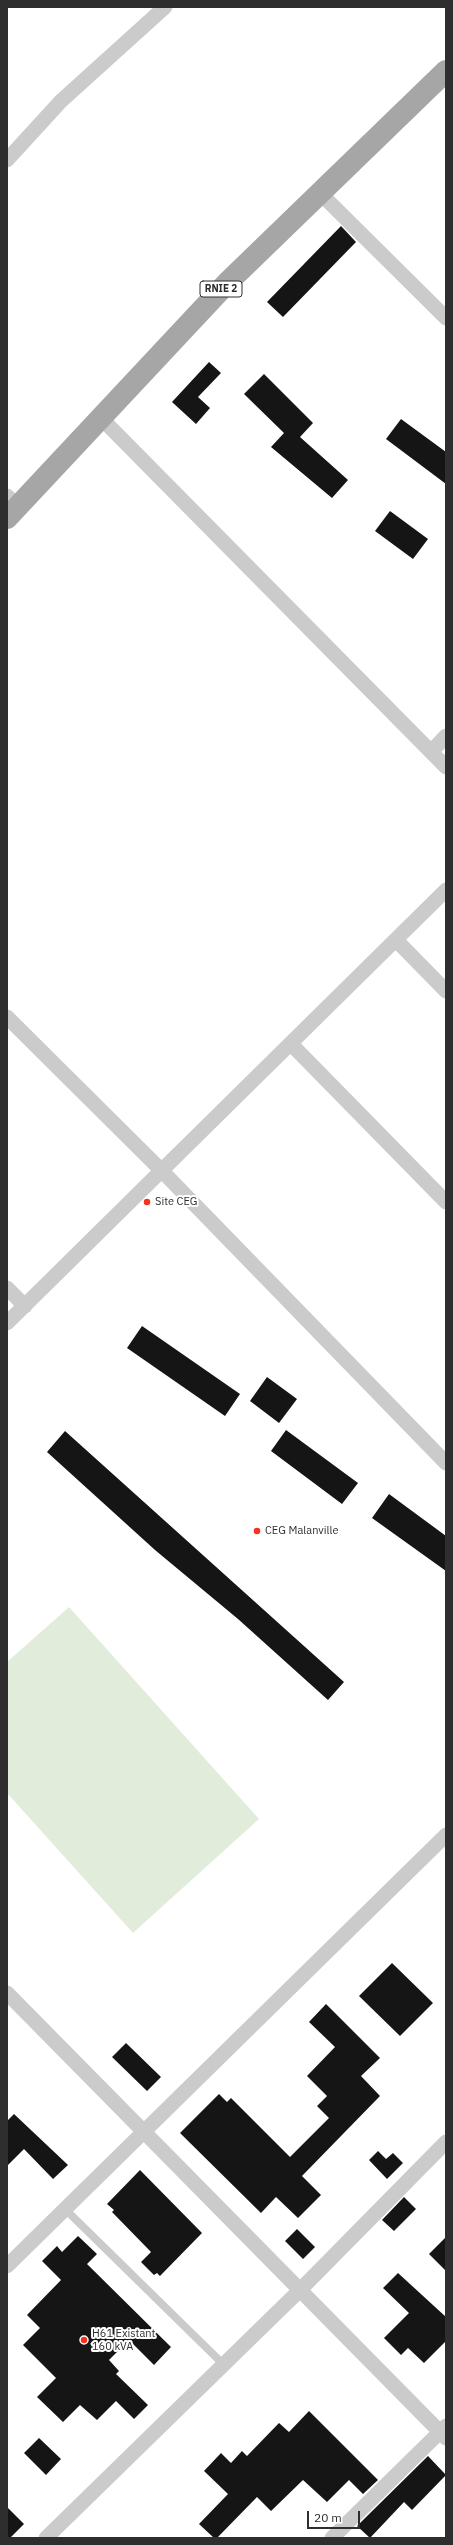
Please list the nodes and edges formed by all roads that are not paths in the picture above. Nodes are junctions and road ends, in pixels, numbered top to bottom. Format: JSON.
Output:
{"nodes":[{"id":1,"x":166,"y":7,"type":"edge"},
{"id":2,"x":446,"y":71,"type":"edge"},
{"id":3,"x":7,"y":160,"type":"edge"},
{"id":4,"x":320,"y":192,"type":"junction"},
{"id":5,"x":446,"y":318,"type":"edge"},
{"id":6,"x":100,"y":417,"type":"junction"},
{"id":7,"x":11,"y":507,"type":"edge"},
{"id":8,"x":446,"y":736,"type":"edge"},
{"id":9,"x":431,"y":752,"type":"junction"},
{"id":10,"x":446,"y":767,"type":"edge"},
{"id":11,"x":446,"y":890,"type":"edge"},
{"id":12,"x":396,"y":940,"type":"junction"},
{"id":13,"x":446,"y":992,"type":"edge"},
{"id":14,"x":7,"y":1017,"type":"edge"},
{"id":15,"x":291,"y":1044,"type":"junction"},
{"id":16,"x":163,"y":1172,"type":"junction"},
{"id":17,"x":446,"y":1202,"type":"edge"},
{"id":18,"x":7,"y":1288,"type":"edge"},
{"id":19,"x":25,"y":1306,"type":"junction"},
{"id":20,"x":7,"y":1323,"type":"edge"},
{"id":21,"x":446,"y":1463,"type":"edge"},
{"id":22,"x":446,"y":1835,"type":"edge"},
{"id":23,"x":7,"y":1993,"type":"edge"},
{"id":24,"x":145,"y":2133,"type":"junction"},
{"id":25,"x":446,"y":2142,"type":"edge"},
{"id":26,"x":65,"y":2209,"type":"junction"},
{"id":27,"x":7,"y":2266,"type":"edge"},
{"id":28,"x":300,"y":2290,"type":"junction"},
{"id":29,"x":223,"y":2364,"type":"junction"},
{"id":30,"x":444,"y":2432,"type":"edge"},
{"id":31,"x":46,"y":2538,"type":"edge"},
{"id":32,"x":332,"y":2538,"type":"edge"}],
"edges":[{"from":1,"to":3,"type":"street"},
{"from":2,"to":4,"type":"main road","name":"RNIE 2","number":"RNIE 2"},
{"from":4,"to":5,"type":"street"},
{"from":4,"to":6,"type":"main road","name":"RNIE 2","number":"RNIE 2"},
{"from":6,"to":7,"type":"main road","name":"RNIE 2","number":"RNIE 2"},
{"from":6,"to":9,"type":"street"},
{"from":8,"to":9,"type":"street"},
{"from":9,"to":10,"type":"street"},
{"from":11,"to":12,"type":"street"},
{"from":12,"to":13,"type":"street"},
{"from":12,"to":15,"type":"street"},
{"from":14,"to":16,"type":"street"},
{"from":15,"to":16,"type":"street"},
{"from":15,"to":17,"type":"street"},
{"from":16,"to":19,"type":"street"},
{"from":16,"to":21,"type":"street"},
{"from":18,"to":19,"type":"street"},
{"from":19,"to":20,"type":"street"},
{"from":22,"to":24,"type":"street"},
{"from":23,"to":24,"type":"street"},
{"from":24,"to":26,"type":"street"},
{"from":24,"to":28,"type":"street"},
{"from":25,"to":28,"type":"street"},
{"from":26,"to":27,"type":"street"},
{"from":26,"to":29,"type":"lane"},
{"from":28,"to":29,"type":"street"},
{"from":28,"to":30,"type":"street"},
{"from":29,"to":31,"type":"street"},
{"from":30,"to":32,"type":"street"}]}
